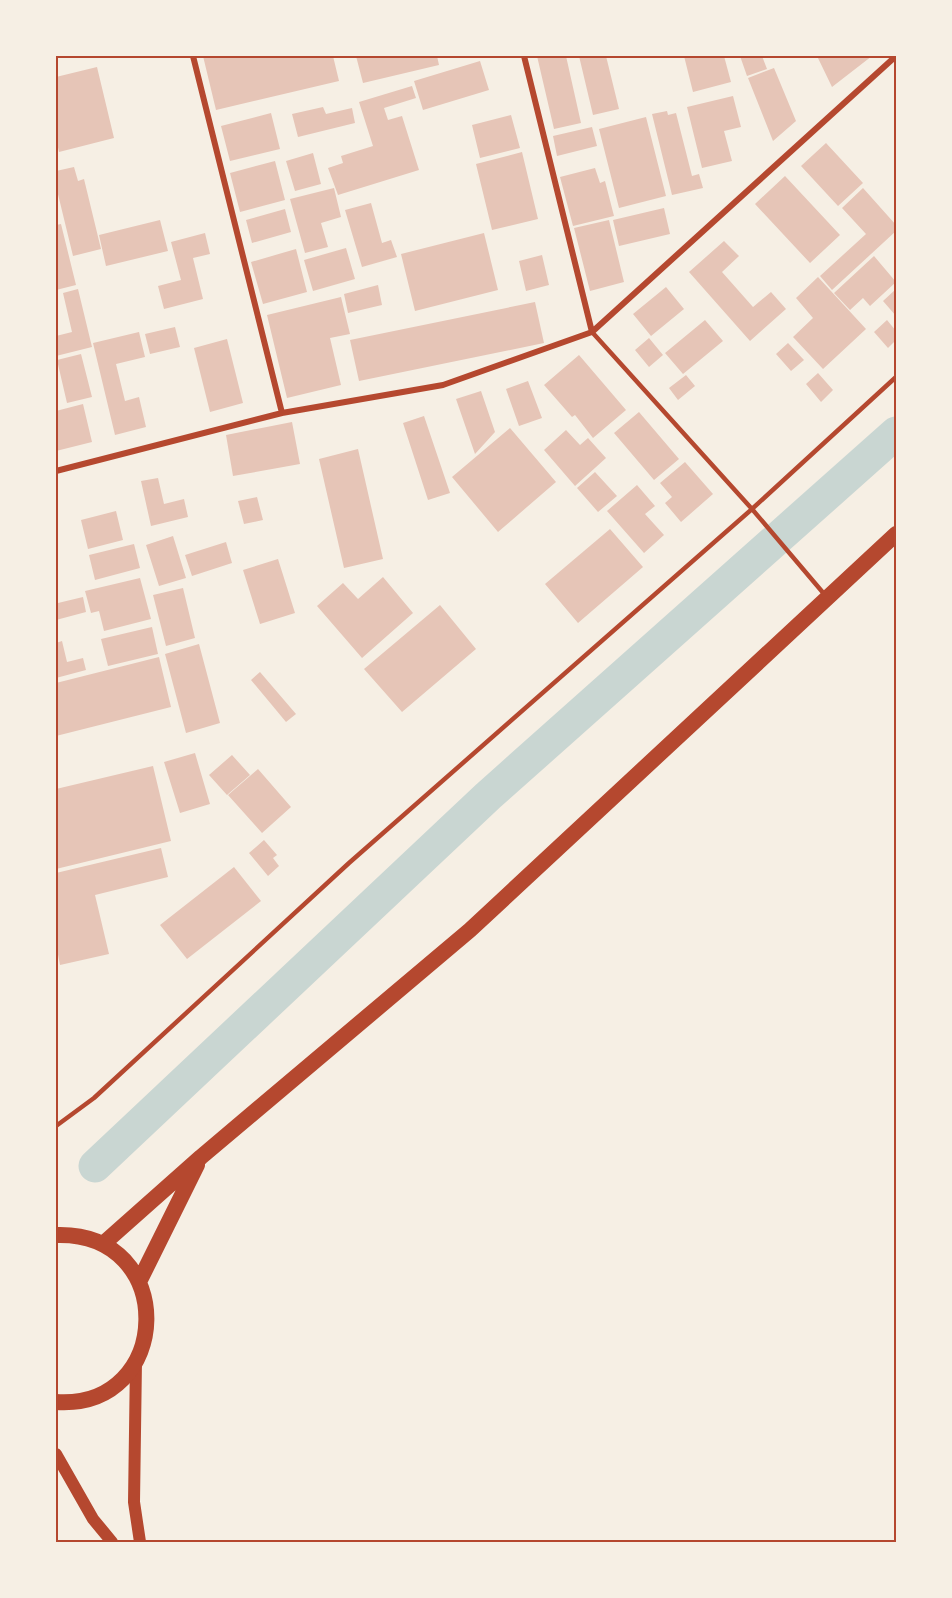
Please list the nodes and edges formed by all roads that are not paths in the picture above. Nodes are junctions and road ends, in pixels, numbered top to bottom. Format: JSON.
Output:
{"nodes":[{"id":1,"x":193,"y":56,"type":"edge"},
{"id":2,"x":524,"y":56,"type":"edge"},
{"id":3,"x":897,"y":56,"type":"edge"},
{"id":4,"x":592,"y":332,"type":"junction"},
{"id":5,"x":897,"y":377,"type":"edge"},
{"id":6,"x":282,"y":413,"type":"junction"},
{"id":7,"x":56,"y":471,"type":"edge"},
{"id":8,"x":754,"y":511,"type":"junction"},
{"id":9,"x":897,"y":534,"type":"edge"},
{"id":10,"x":827,"y":597,"type":"junction"},
{"id":11,"x":56,"y":1126,"type":"edge"},
{"id":12,"x":201,"y":1156,"type":"junction"},
{"id":13,"x":56,"y":1235,"type":"edge"},
{"id":14,"x":103,"y":1244,"type":"junction"},
{"id":15,"x":140,"y":1282,"type":"junction"},
{"id":16,"x":136,"y":1360,"type":"junction"},
{"id":17,"x":56,"y":1402,"type":"edge"},
{"id":18,"x":56,"y":1454,"type":"edge"},
{"id":19,"x":112,"y":1542,"type":"edge"},
{"id":20,"x":140,"y":1542,"type":"edge"}],
"edges":[{"from":1,"to":6,"type":"street"},
{"from":2,"to":4,"type":"street"},
{"from":3,"to":4,"type":"street"},
{"from":4,"to":6,"type":"street"},
{"from":4,"to":8,"type":"lane"},
{"from":5,"to":8,"type":"lane"},
{"from":6,"to":7,"type":"street"},
{"from":8,"to":10,"type":"lane"},
{"from":8,"to":11,"type":"lane"},
{"from":9,"to":10,"type":"highway"},
{"from":10,"to":12,"type":"highway"},
{"from":12,"to":14,"type":"highway"},
{"from":12,"to":15,"type":"highway"},
{"from":13,"to":14,"type":"highway"},
{"from":14,"to":15,"type":"highway"},
{"from":15,"to":16,"type":"highway"},
{"from":16,"to":17,"type":"highway"},
{"from":16,"to":20,"type":"main road"},
{"from":18,"to":19,"type":"main road"}]}
